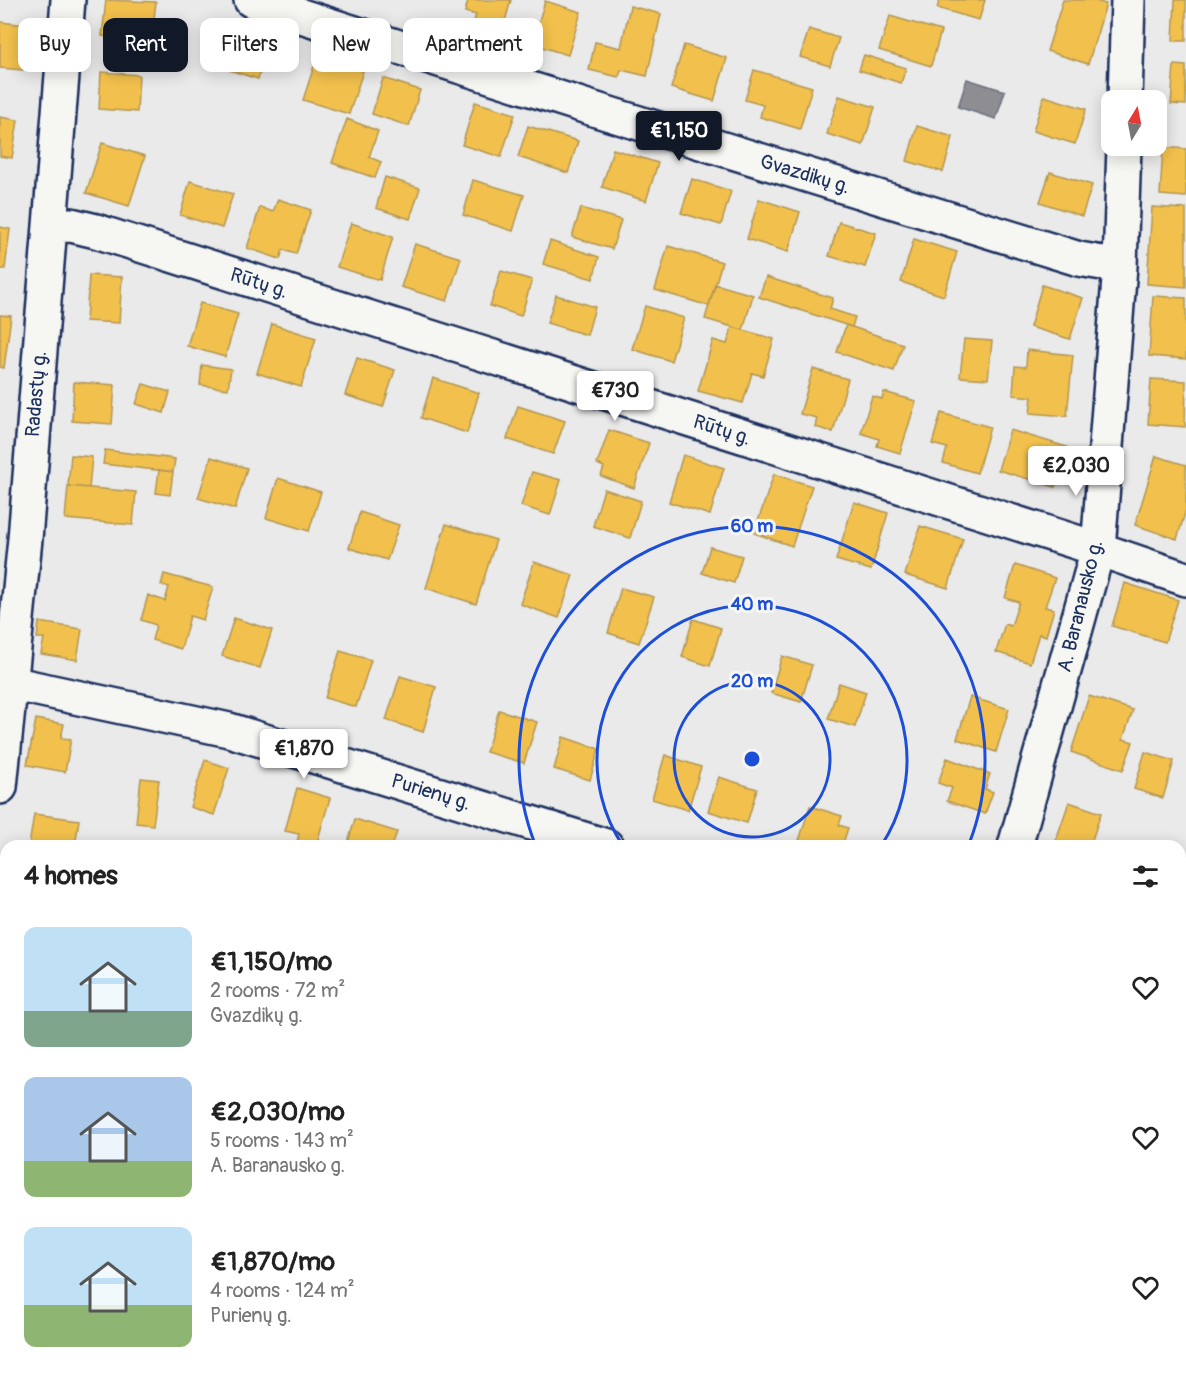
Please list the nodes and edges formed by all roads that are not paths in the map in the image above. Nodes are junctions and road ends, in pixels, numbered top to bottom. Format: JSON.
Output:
{"nodes":[{"id":1,"x":68,"y":0,"type":"edge"},
{"id":2,"x":250,"y":0,"type":"edge"},
{"id":3,"x":1128,"y":0,"type":"edge"},
{"id":4,"x":1125,"y":90,"type":"edge"},
{"id":5,"x":1124,"y":156,"type":"edge"},
{"id":6,"x":50,"y":226,"type":"junction"},
{"id":7,"x":1120,"y":266,"type":"junction"},
{"id":8,"x":12,"y":539,"type":"edge"},
{"id":9,"x":1098,"y":549,"type":"junction"},
{"id":10,"x":1186,"y":579,"type":"edge"},
{"id":11,"x":10,"y":683,"type":"junction"},
{"id":12,"x":0,"y":787,"type":"edge"},
{"id":13,"x":586,"y":840,"type":"edge"},
{"id":14,"x":1017,"y":840,"type":"edge"}],
"edges":[{"from":1,"to":6,"type":"street","name":"Radastų g."},
{"from":2,"to":7,"type":"street","name":"Gvazdikų g."},
{"from":3,"to":4,"type":"street"},
{"from":5,"to":7,"type":"street","name":"A. Baranausko g."},
{"from":6,"to":8,"type":"street","name":"Radastų g."},
{"from":6,"to":9,"type":"street","name":"Rūtų g."},
{"from":7,"to":9,"type":"street","name":"A. Baranausko g."},
{"from":8,"to":11,"type":"street","name":"Radastų g."},
{"from":9,"to":10,"type":"street","name":"Rūtų g."},
{"from":9,"to":14,"type":"street","name":"A. Baranausko g."},
{"from":11,"to":12,"type":"street","name":"Radastų g."},
{"from":11,"to":13,"type":"street","name":"Purienų g."}]}
